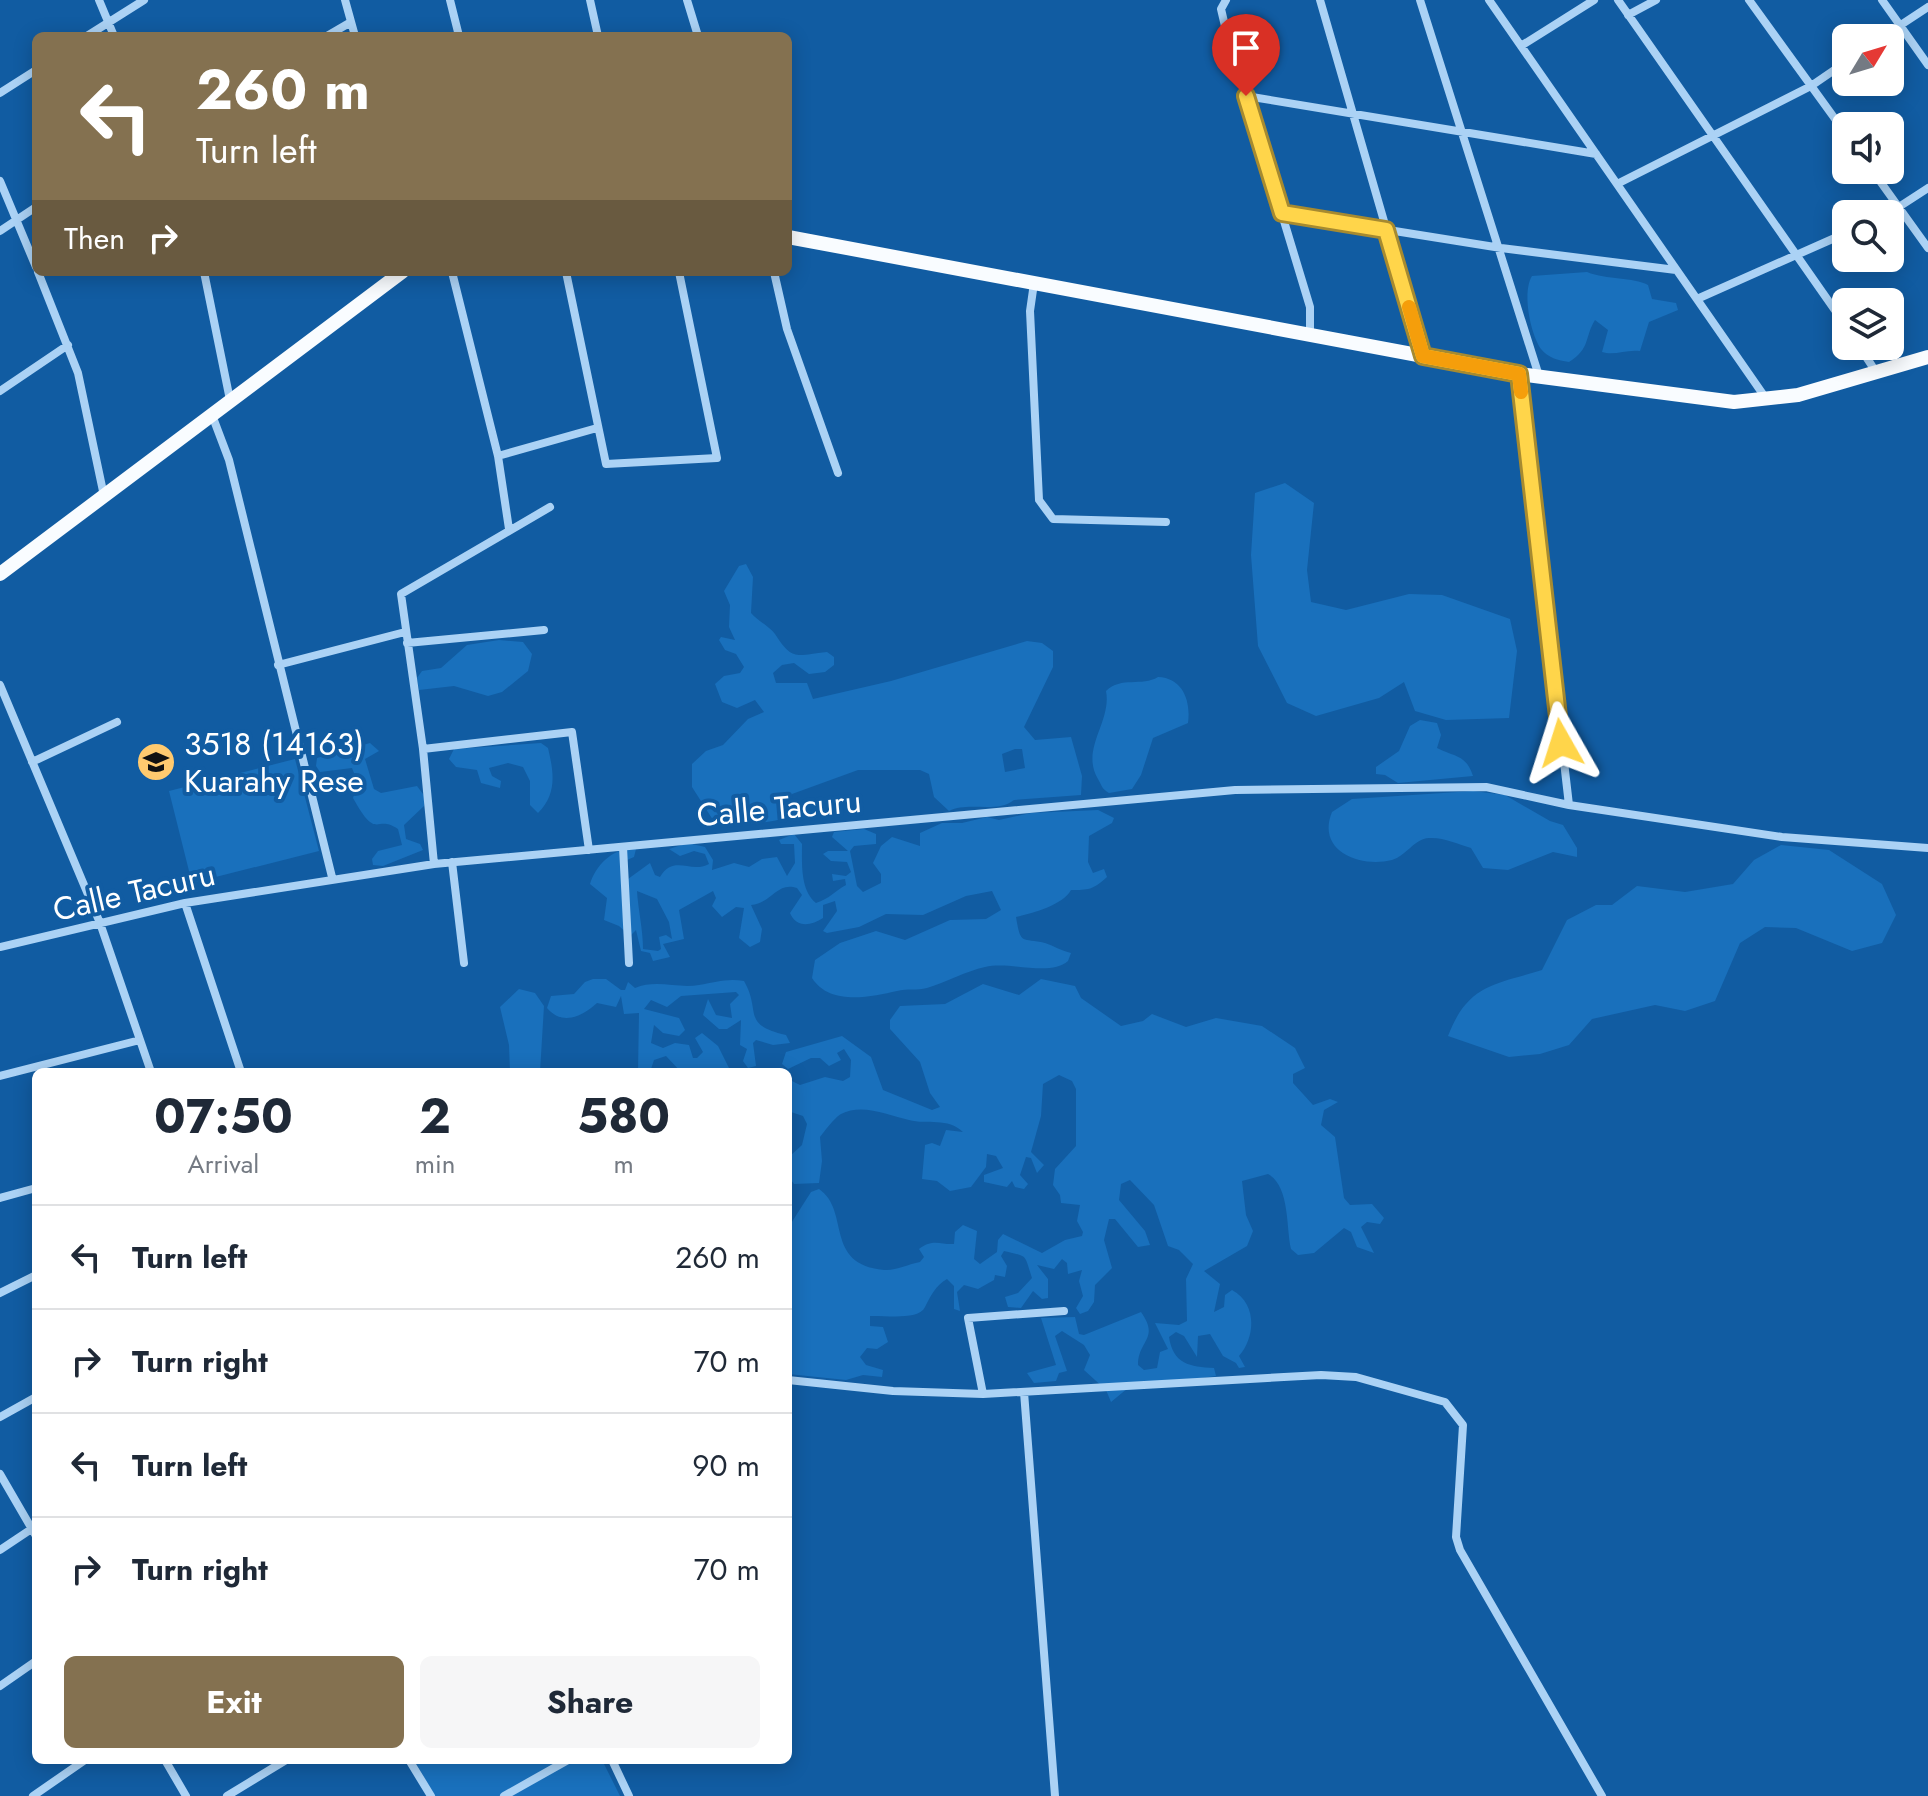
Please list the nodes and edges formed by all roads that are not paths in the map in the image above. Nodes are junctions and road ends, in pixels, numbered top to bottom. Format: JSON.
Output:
{"nodes":[{"id":1,"x":99,"y":0,"type":"edge"},
{"id":2,"x":144,"y":0,"type":"edge"},
{"id":3,"x":345,"y":0,"type":"edge"},
{"id":4,"x":450,"y":0,"type":"edge"},
{"id":5,"x":590,"y":0,"type":"edge"},
{"id":6,"x":687,"y":0,"type":"edge"},
{"id":7,"x":1226,"y":0,"type":"edge"},
{"id":8,"x":1320,"y":0,"type":"edge"},
{"id":9,"x":1420,"y":0,"type":"edge"},
{"id":10,"x":1489,"y":0,"type":"edge"},
{"id":11,"x":1594,"y":0,"type":"edge"},
{"id":12,"x":1618,"y":0,"type":"edge"},
{"id":13,"x":1656,"y":0,"type":"edge"},
{"id":14,"x":1749,"y":0,"type":"edge"},
{"id":15,"x":1882,"y":0,"type":"edge"},
{"id":16,"x":1928,"y":7,"type":"edge"},
{"id":17,"x":1628,"y":15,"type":"junction"},
{"id":18,"x":108,"y":22,"type":"junction"},
{"id":19,"x":351,"y":22,"type":"junction"},
{"id":20,"x":1899,"y":24,"type":"edge"},
{"id":21,"x":1902,"y":24,"type":"edge"},
{"id":22,"x":1904,"y":31,"type":"edge"},
{"id":23,"x":93,"y":32,"type":"edge"},
{"id":24,"x":112,"y":32,"type":"edge"},
{"id":25,"x":334,"y":32,"type":"edge"},
{"id":26,"x":354,"y":32,"type":"edge"},
{"id":27,"x":458,"y":32,"type":"edge"},
{"id":28,"x":597,"y":32,"type":"edge"},
{"id":29,"x":697,"y":32,"type":"edge"},
{"id":30,"x":1521,"y":46,"type":"junction"},
{"id":31,"x":1928,"y":65,"type":"edge"},
{"id":32,"x":1832,"y":72,"type":"edge"},
{"id":33,"x":32,"y":73,"type":"edge"},
{"id":34,"x":1811,"y":86,"type":"junction"},
{"id":35,"x":0,"y":93,"type":"edge"},
{"id":36,"x":1246,"y":96,"type":"junction"},
{"id":37,"x":1353,"y":114,"type":"junction"},
{"id":38,"x":1832,"y":115,"type":"edge"},
{"id":39,"x":1463,"y":132,"type":"junction"},
{"id":40,"x":1715,"y":136,"type":"junction"},
{"id":41,"x":1596,"y":154,"type":"junction"},
{"id":42,"x":0,"y":181,"type":"edge"},
{"id":43,"x":1617,"y":184,"type":"junction"},
{"id":44,"x":1928,"y":188,"type":"edge"},
{"id":45,"x":1904,"y":206,"type":"edge"},
{"id":46,"x":32,"y":210,"type":"edge"},
{"id":47,"x":1282,"y":213,"type":"junction"},
{"id":48,"x":1904,"y":215,"type":"edge"},
{"id":49,"x":16,"y":220,"type":"junction"},
{"id":50,"x":1386,"y":230,"type":"junction"},
{"id":51,"x":0,"y":231,"type":"edge"},
{"id":52,"x":792,"y":238,"type":"edge"},
{"id":53,"x":1832,"y":239,"type":"edge"},
{"id":54,"x":1501,"y":248,"type":"junction"},
{"id":55,"x":1928,"y":248,"type":"edge"},
{"id":56,"x":1798,"y":254,"type":"junction"},
{"id":57,"x":32,"y":258,"type":"edge"},
{"id":58,"x":1676,"y":270,"type":"junction"},
{"id":59,"x":39,"y":276,"type":"edge"},
{"id":60,"x":205,"y":276,"type":"edge"},
{"id":61,"x":397,"y":276,"type":"edge"},
{"id":62,"x":453,"y":276,"type":"edge"},
{"id":63,"x":567,"y":276,"type":"edge"},
{"id":64,"x":680,"y":276,"type":"edge"},
{"id":65,"x":775,"y":276,"type":"edge"},
{"id":66,"x":1034,"y":282,"type":"junction"},
{"id":67,"x":1697,"y":299,"type":"junction"},
{"id":68,"x":1832,"y":305,"type":"edge"},
{"id":69,"x":1310,"y":334,"type":"junction"},
{"id":70,"x":68,"y":345,"type":"junction"},
{"id":71,"x":1423,"y":356,"type":"junction"},
{"id":72,"x":1928,"y":357,"type":"edge"},
{"id":73,"x":1869,"y":360,"type":"edge"},
{"id":74,"x":1877,"y":372,"type":"junction"},
{"id":75,"x":1519,"y":374,"type":"junction"},
{"id":76,"x":1539,"y":376,"type":"junction"},
{"id":77,"x":0,"y":391,"type":"edge"},
{"id":78,"x":231,"y":401,"type":"junction"},
{"id":79,"x":1768,"y":401,"type":"junction"},
{"id":80,"x":212,"y":415,"type":"junction"},
{"id":81,"x":597,"y":428,"type":"junction"},
{"id":82,"x":498,"y":456,"type":"junction"},
{"id":83,"x":838,"y":473,"type":"dead end"},
{"id":84,"x":104,"y":496,"type":"junction"},
{"id":85,"x":550,"y":507,"type":"dead end"},
{"id":86,"x":1166,"y":522,"type":"dead end"},
{"id":87,"x":509,"y":529,"type":"junction"},
{"id":88,"x":0,"y":574,"type":"edge"},
{"id":89,"x":544,"y":630,"type":"dead end"},
{"id":90,"x":405,"y":632,"type":"junction"},
{"id":91,"x":407,"y":643,"type":"junction"},
{"id":92,"x":278,"y":665,"type":"junction"},
{"id":93,"x":0,"y":685,"type":"edge"},
{"id":94,"x":117,"y":722,"type":"dead end"},
{"id":95,"x":423,"y":749,"type":"junction"},
{"id":96,"x":32,"y":762,"type":"junction"},
{"id":97,"x":1569,"y":805,"type":"junction"},
{"id":98,"x":623,"y":847,"type":"junction"},
{"id":99,"x":1928,"y":848,"type":"edge"},
{"id":100,"x":589,"y":850,"type":"junction"},
{"id":101,"x":452,"y":862,"type":"junction"},
{"id":102,"x":434,"y":864,"type":"junction"},
{"id":103,"x":332,"y":877,"type":"junction"},
{"id":104,"x":185,"y":903,"type":"junction"},
{"id":105,"x":100,"y":923,"type":"junction"},
{"id":106,"x":0,"y":947,"type":"edge"},
{"id":107,"x":464,"y":963,"type":"dead end"},
{"id":108,"x":629,"y":963,"type":"dead end"},
{"id":109,"x":140,"y":1040,"type":"junction"},
{"id":110,"x":150,"y":1068,"type":"edge"},
{"id":111,"x":240,"y":1068,"type":"edge"},
{"id":112,"x":0,"y":1076,"type":"edge"},
{"id":113,"x":32,"y":1189,"type":"edge"},
{"id":114,"x":0,"y":1198,"type":"edge"},
{"id":115,"x":32,"y":1277,"type":"edge"},
{"id":116,"x":0,"y":1293,"type":"edge"},
{"id":117,"x":1064,"y":1311,"type":"dead end"},
{"id":118,"x":792,"y":1380,"type":"edge"},
{"id":119,"x":1024,"y":1392,"type":"junction"},
{"id":120,"x":983,"y":1394,"type":"junction"},
{"id":121,"x":32,"y":1399,"type":"edge"},
{"id":122,"x":0,"y":1417,"type":"edge"},
{"id":123,"x":0,"y":1474,"type":"edge"},
{"id":124,"x":32,"y":1527,"type":"edge"},
{"id":125,"x":32,"y":1531,"type":"edge"},
{"id":126,"x":0,"y":1550,"type":"edge"},
{"id":127,"x":32,"y":1664,"type":"edge"},
{"id":128,"x":0,"y":1686,"type":"edge"},
{"id":129,"x":79,"y":1764,"type":"edge"},
{"id":130,"x":167,"y":1764,"type":"edge"},
{"id":131,"x":279,"y":1764,"type":"edge"},
{"id":132,"x":411,"y":1764,"type":"edge"},
{"id":133,"x":561,"y":1764,"type":"edge"},
{"id":134,"x":614,"y":1764,"type":"edge"},
{"id":135,"x":33,"y":1796,"type":"edge"},
{"id":136,"x":186,"y":1796,"type":"edge"},
{"id":137,"x":227,"y":1796,"type":"edge"},
{"id":138,"x":431,"y":1796,"type":"edge"},
{"id":139,"x":504,"y":1796,"type":"edge"},
{"id":140,"x":629,"y":1796,"type":"edge"},
{"id":141,"x":1055,"y":1796,"type":"edge"},
{"id":142,"x":1602,"y":1796,"type":"edge"}],
"edges":[{"from":1,"to":18,"type":"street"},
{"from":2,"to":18,"type":"street"},
{"from":3,"to":19,"type":"street"},
{"from":4,"to":27,"type":"street"},
{"from":5,"to":28,"type":"street"},
{"from":6,"to":29,"type":"street"},
{"from":7,"to":36,"type":"street"},
{"from":8,"to":37,"type":"street"},
{"from":9,"to":39,"type":"street"},
{"from":10,"to":30,"type":"street"},
{"from":11,"to":30,"type":"street"},
{"from":12,"to":17,"type":"street"},
{"from":13,"to":17,"type":"street"},
{"from":14,"to":34,"type":"street"},
{"from":15,"to":20,"type":"street"},
{"from":16,"to":21,"type":"street"},
{"from":17,"to":40,"type":"street"},
{"from":18,"to":23,"type":"street"},
{"from":18,"to":24,"type":"street"},
{"from":19,"to":25,"type":"street"},
{"from":19,"to":26,"type":"street"},
{"from":22,"to":31,"type":"street"},
{"from":30,"to":41,"type":"street"},
{"from":32,"to":34,"type":"street"},
{"from":33,"to":35,"type":"street"},
{"from":34,"to":38,"type":"street"},
{"from":34,"to":40,"type":"street"},
{"from":36,"to":37,"type":"street"},
{"from":36,"to":47,"type":"street"},
{"from":37,"to":39,"type":"street"},
{"from":37,"to":50,"type":"street"},
{"from":39,"to":41,"type":"street"},
{"from":39,"to":54,"type":"street"},
{"from":40,"to":43,"type":"street"},
{"from":40,"to":56,"type":"street"},
{"from":41,"to":43,"type":"street"},
{"from":42,"to":49,"type":"street"},
{"from":43,"to":58,"type":"street"},
{"from":44,"to":45,"type":"street"},
{"from":46,"to":49,"type":"street"},
{"from":47,"to":50,"type":"street"},
{"from":47,"to":69,"type":"street"},
{"from":48,"to":55,"type":"street"},
{"from":49,"to":51,"type":"street"},
{"from":49,"to":57,"type":"street"},
{"from":50,"to":54,"type":"street"},
{"from":50,"to":71,"type":"street"},
{"from":52,"to":66,"type":"main road"},
{"from":53,"to":56,"type":"street"},
{"from":54,"to":58,"type":"street"},
{"from":54,"to":76,"type":"street"},
{"from":56,"to":67,"type":"street"},
{"from":56,"to":68,"type":"street"},
{"from":58,"to":67,"type":"street"},
{"from":59,"to":70,"type":"street"},
{"from":60,"to":78,"type":"street"},
{"from":61,"to":78,"type":"main road"},
{"from":62,"to":82,"type":"street"},
{"from":63,"to":81,"type":"street"},
{"from":64,"to":81,"type":"street"},
{"from":65,"to":83,"type":"street"},
{"from":66,"to":69,"type":"main road"},
{"from":66,"to":86,"type":"street"},
{"from":67,"to":79,"type":"street"},
{"from":69,"to":71,"type":"main road"},
{"from":70,"to":77,"type":"street"},
{"from":70,"to":84,"type":"street"},
{"from":71,"to":75,"type":"main road"},
{"from":72,"to":74,"type":"main road"},
{"from":73,"to":74,"type":"street"},
{"from":74,"to":79,"type":"main road"},
{"from":75,"to":76,"type":"main road"},
{"from":75,"to":97,"type":"street"},
{"from":76,"to":79,"type":"main road"},
{"from":78,"to":80,"type":"main road"},
{"from":80,"to":84,"type":"main road"},
{"from":80,"to":92,"type":"street"},
{"from":81,"to":82,"type":"street"},
{"from":82,"to":87,"type":"street"},
{"from":84,"to":88,"type":"main road"},
{"from":85,"to":87,"type":"street"},
{"from":87,"to":90,"type":"street"},
{"from":89,"to":91,"type":"street"},
{"from":90,"to":91,"type":"street"},
{"from":90,"to":92,"type":"street"},
{"from":91,"to":95,"type":"street"},
{"from":92,"to":103,"type":"street"},
{"from":93,"to":96,"type":"street"},
{"from":94,"to":96,"type":"street"},
{"from":95,"to":100,"type":"street"},
{"from":95,"to":102,"type":"street"},
{"from":96,"to":105,"type":"street"},
{"from":97,"to":98,"type":"street","name":"Calle Tacuru"},
{"from":97,"to":99,"type":"street","name":"Calle Tacuru"},
{"from":98,"to":100,"type":"street","name":"Calle Tacuru"},
{"from":98,"to":108,"type":"street"},
{"from":100,"to":101,"type":"street","name":"Calle Tacuru"},
{"from":101,"to":102,"type":"street","name":"Calle Tacuru"},
{"from":101,"to":107,"type":"street"},
{"from":102,"to":103,"type":"street","name":"Calle Tacuru"},
{"from":103,"to":104,"type":"street","name":"Calle Tacuru"},
{"from":104,"to":105,"type":"street","name":"Calle Tacuru"},
{"from":104,"to":111,"type":"street"},
{"from":105,"to":106,"type":"street","name":"Calle Tacuru"},
{"from":105,"to":109,"type":"street"},
{"from":109,"to":110,"type":"street"},
{"from":109,"to":112,"type":"street"},
{"from":113,"to":114,"type":"street"},
{"from":115,"to":116,"type":"street"},
{"from":117,"to":120,"type":"street"},
{"from":118,"to":120,"type":"street"},
{"from":119,"to":120,"type":"street"},
{"from":119,"to":141,"type":"street"},
{"from":119,"to":142,"type":"street"},
{"from":121,"to":122,"type":"street"},
{"from":123,"to":124,"type":"street"},
{"from":125,"to":126,"type":"street"},
{"from":127,"to":128,"type":"street"},
{"from":129,"to":135,"type":"street"},
{"from":130,"to":136,"type":"street"},
{"from":131,"to":137,"type":"street"},
{"from":132,"to":138,"type":"street"},
{"from":133,"to":139,"type":"street"},
{"from":134,"to":140,"type":"street"}]}
